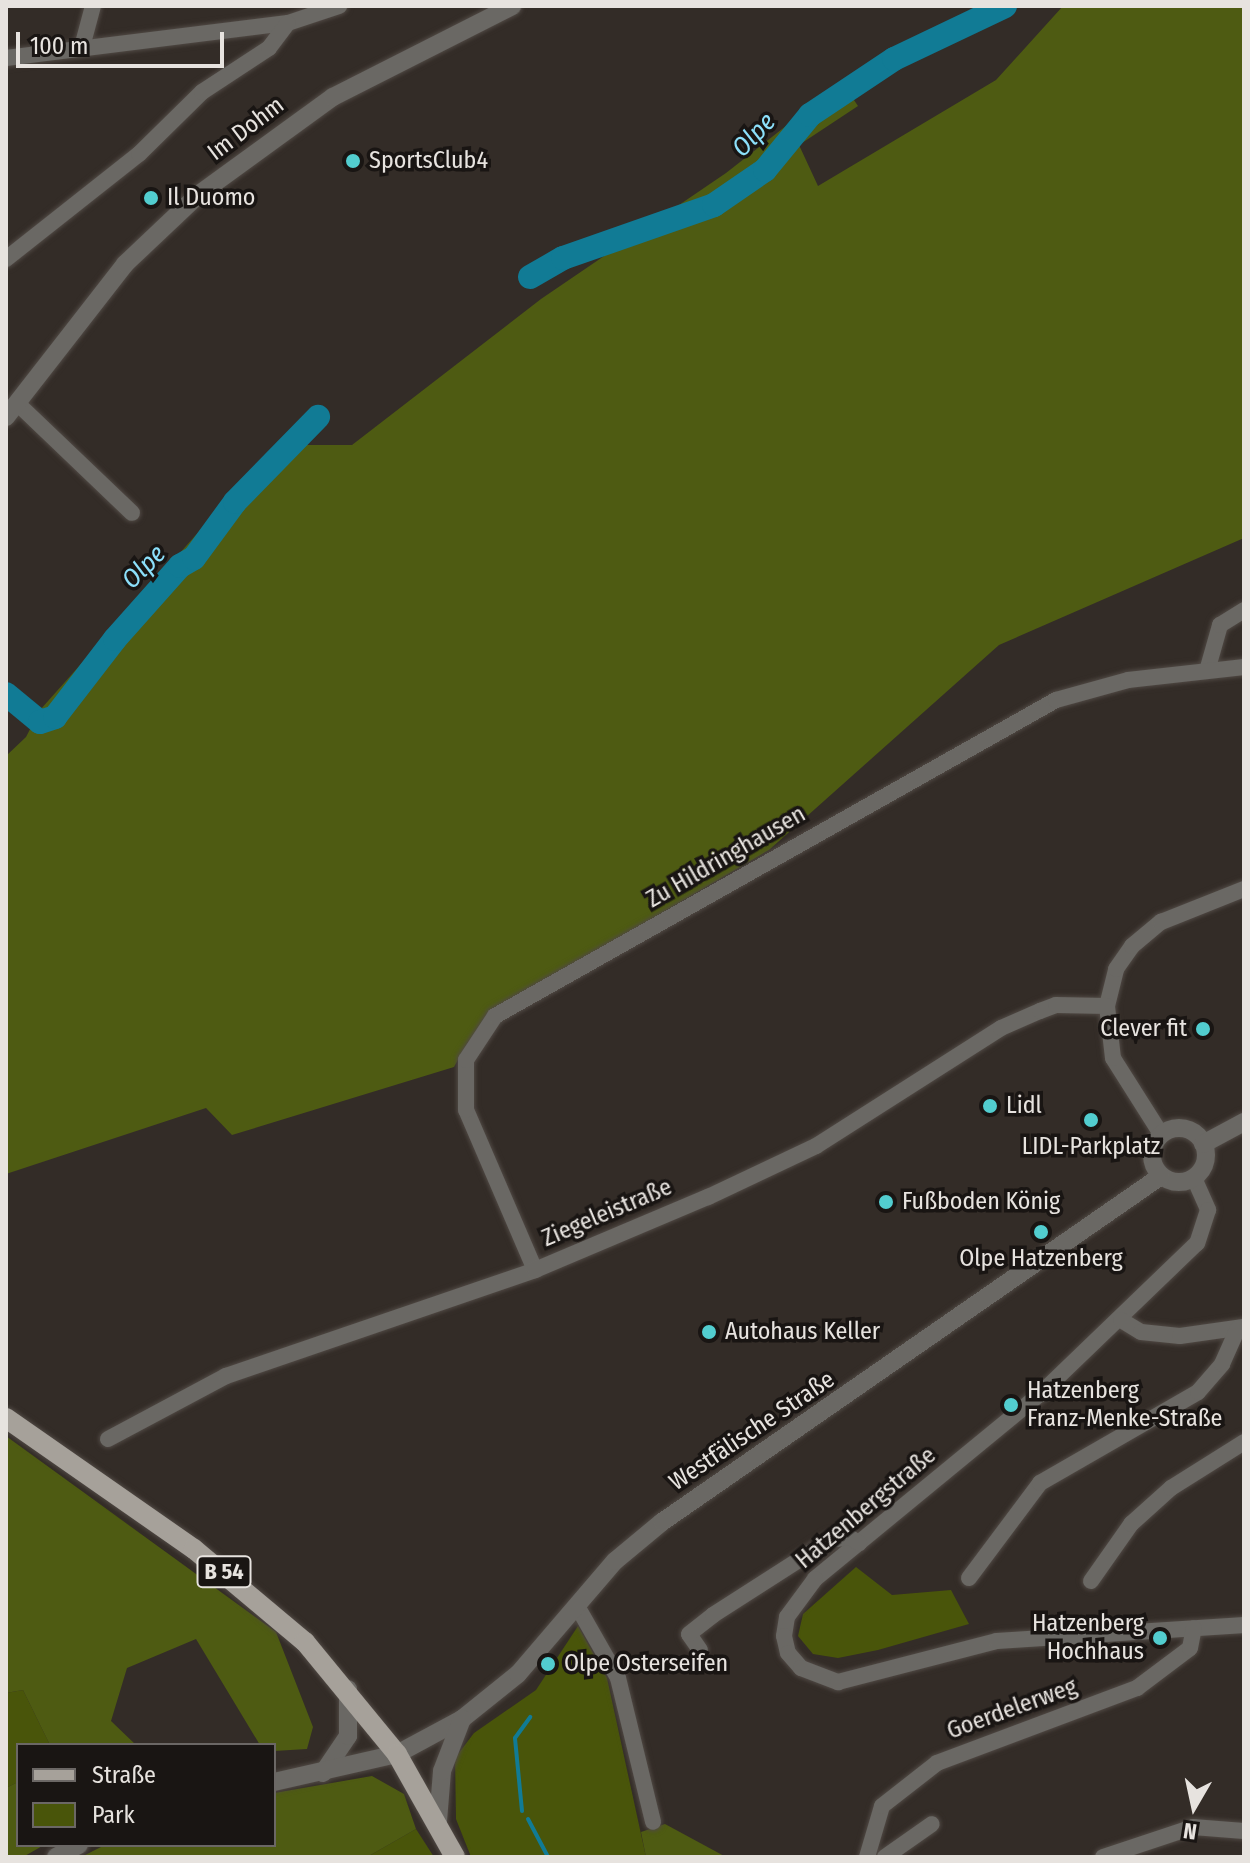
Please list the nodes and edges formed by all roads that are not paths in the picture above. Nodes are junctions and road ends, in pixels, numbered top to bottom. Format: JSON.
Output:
{"nodes":[{"id":1,"x":93,"y":6,"type":"edge"},
{"id":2,"x":339,"y":6,"type":"edge"},
{"id":3,"x":499,"y":8,"type":"edge"},
{"id":4,"x":288,"y":23,"type":"junction"},
{"id":5,"x":82,"y":47,"type":"junction"},
{"id":6,"x":6,"y":58,"type":"edge"},
{"id":7,"x":6,"y":259,"type":"edge"},
{"id":8,"x":11,"y":410,"type":"edge"},
{"id":9,"x":132,"y":513,"type":"dead end"},
{"id":10,"x":1244,"y":610,"type":"edge"},
{"id":11,"x":1217,"y":633,"type":"junction"},
{"id":12,"x":1244,"y":667,"type":"edge"},
{"id":13,"x":1225,"y":670,"type":"junction"},
{"id":14,"x":1207,"y":671,"type":"junction"},
{"id":15,"x":1244,"y":889,"type":"edge"},
{"id":16,"x":1107,"y":1006,"type":"junction"},
{"id":17,"x":1244,"y":1122,"type":"edge"},
{"id":18,"x":1161,"y":1134,"type":"junction"},
{"id":19,"x":1203,"y":1144,"type":"junction"},
{"id":20,"x":1161,"y":1176,"type":"junction"},
{"id":21,"x":1194,"y":1178,"type":"junction"},
{"id":22,"x":535,"y":1270,"type":"junction"},
{"id":23,"x":1121,"y":1320,"type":"junction"},
{"id":24,"x":1241,"y":1327,"type":"edge"},
{"id":25,"x":6,"y":1418,"type":"edge"},
{"id":26,"x":108,"y":1439,"type":"dead end"},
{"id":27,"x":1244,"y":1442,"type":"edge"},
{"id":28,"x":859,"y":1543,"type":"junction"},
{"id":29,"x":969,"y":1578,"type":"dead end"},
{"id":30,"x":1091,"y":1581,"type":"dead end"},
{"id":31,"x":577,"y":1606,"type":"junction"},
{"id":32,"x":1244,"y":1625,"type":"edge"},
{"id":33,"x":1194,"y":1628,"type":"junction"},
{"id":34,"x":700,"y":1650,"type":"dead end"},
{"id":35,"x":348,"y":1689,"type":"junction"},
{"id":36,"x":462,"y":1719,"type":"junction"},
{"id":37,"x":397,"y":1754,"type":"junction"},
{"id":38,"x":323,"y":1773,"type":"junction"},
{"id":39,"x":276,"y":1782,"type":"edge"},
{"id":40,"x":438,"y":1821,"type":"junction"},
{"id":41,"x":653,"y":1822,"type":"dead end"},
{"id":42,"x":932,"y":1824,"type":"dead end"},
{"id":43,"x":1244,"y":1831,"type":"edge"},
{"id":44,"x":75,"y":1847,"type":"edge"},
{"id":45,"x":56,"y":1857,"type":"edge"},
{"id":46,"x":455,"y":1857,"type":"edge"},
{"id":47,"x":867,"y":1857,"type":"edge"},
{"id":48,"x":885,"y":1857,"type":"edge"},
{"id":49,"x":1103,"y":1857,"type":"edge"}],
"edges":[{"from":1,"to":5,"type":"street"},
{"from":2,"to":4,"type":"street"},
{"from":3,"to":8,"type":"street","name":"Im Dohm"},
{"from":4,"to":5,"type":"street"},
{"from":4,"to":7,"type":"street"},
{"from":5,"to":6,"type":"street"},
{"from":8,"to":9,"type":"street"},
{"from":10,"to":11,"type":"street"},
{"from":11,"to":13,"type":"street"},
{"from":11,"to":14,"type":"street"},
{"from":12,"to":13,"type":"street","name":"Zu Hildringhausen"},
{"from":13,"to":14,"type":"street","name":"Zu Hildringhausen"},
{"from":14,"to":22,"type":"street","name":"Zu Hildringhausen"},
{"from":15,"to":16,"type":"street"},
{"from":16,"to":18,"type":"street"},
{"from":16,"to":22,"type":"street","name":"Ziegeleistraße"},
{"from":17,"to":19,"type":"street"},
{"from":18,"to":19,"type":"street"},
{"from":18,"to":20,"type":"street"},
{"from":19,"to":21,"type":"street"},
{"from":20,"to":21,"type":"street"},
{"from":20,"to":31,"type":"street","name":"Westfälische Straße"},
{"from":21,"to":23,"type":"street","name":"Hatzenbergstraße"},
{"from":22,"to":26,"type":"street","name":"Ziegeleistraße"},
{"from":23,"to":24,"type":"street"},
{"from":23,"to":28,"type":"street","name":"Hatzenbergstraße"},
{"from":24,"to":29,"type":"street"},
{"from":25,"to":35,"type":"main road","number":"B 54"},
{"from":27,"to":30,"type":"street"},
{"from":28,"to":33,"type":"street","name":"Hatzenbergstraße"},
{"from":28,"to":34,"type":"street"},
{"from":31,"to":36,"type":"street","name":"Westfälische Straße"},
{"from":31,"to":41,"type":"street"},
{"from":32,"to":33,"type":"street","name":"Hatzenbergstraße"},
{"from":33,"to":47,"type":"street","name":"Goerdelerweg"},
{"from":35,"to":37,"type":"main road","number":"B 54"},
{"from":35,"to":38,"type":"street"},
{"from":36,"to":37,"type":"street","name":"Westfälische Straße"},
{"from":36,"to":40,"type":"street"},
{"from":37,"to":38,"type":"street","name":"Westfälische Straße"},
{"from":37,"to":40,"type":"main road","number":"B 54"},
{"from":38,"to":39,"type":"street","name":"Westfälische Straße"},
{"from":40,"to":46,"type":"main road","number":"B 54"},
{"from":42,"to":48,"type":"street"},
{"from":43,"to":49,"type":"street"},
{"from":44,"to":45,"type":"street"}]}
